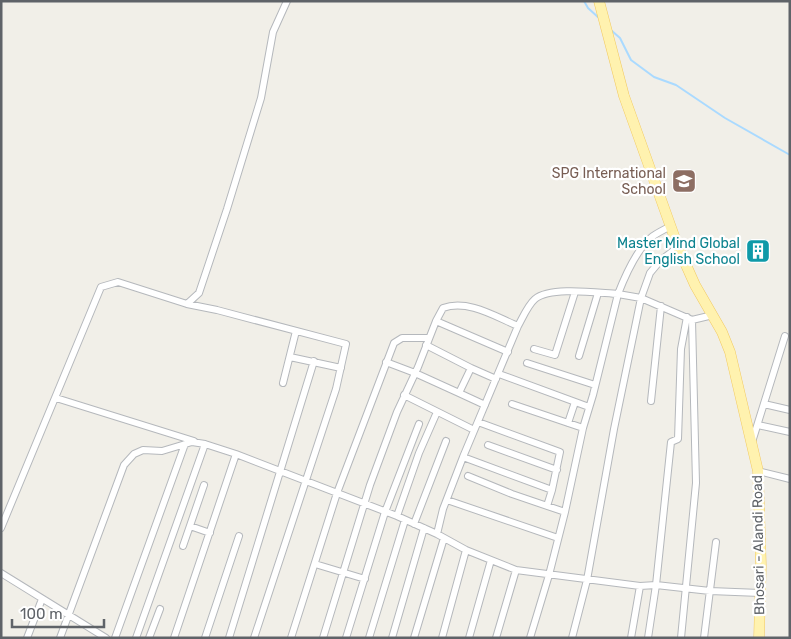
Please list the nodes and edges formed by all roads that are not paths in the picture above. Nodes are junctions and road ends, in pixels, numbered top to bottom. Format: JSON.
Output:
{"nodes":[{"id":1,"x":286,"y":1,"type":"edge"},
{"id":2,"x":599,"y":1,"type":"edge"},
{"id":3,"x":671,"y":226,"type":"junction"},
{"id":4,"x":678,"y":248,"type":"junction"},
{"id":5,"x":575,"y":292,"type":"junction"},
{"id":6,"x":598,"y":293,"type":"junction"},
{"id":7,"x":618,"y":294,"type":"junction"},
{"id":8,"x":641,"y":298,"type":"junction"},
{"id":9,"x":187,"y":304,"type":"junction"},
{"id":10,"x":661,"y":306,"type":"junction"},
{"id":11,"x":712,"y":315,"type":"junction"},
{"id":12,"x":689,"y":319,"type":"junction"},
{"id":13,"x":436,"y":321,"type":"junction"},
{"id":14,"x":518,"y":326,"type":"junction"},
{"id":15,"x":296,"y":331,"type":"junction"},
{"id":16,"x":785,"y":336,"type":"dead end"},
{"id":17,"x":429,"y":338,"type":"junction"},
{"id":18,"x":426,"y":345,"type":"junction"},
{"id":19,"x":534,"y":349,"type":"dead end"},
{"id":20,"x":508,"y":352,"type":"junction"},
{"id":21,"x":579,"y":356,"type":"dead end"},
{"id":22,"x":290,"y":357,"type":"junction"},
{"id":23,"x":314,"y":362,"type":"junction"},
{"id":24,"x":386,"y":362,"type":"junction"},
{"id":25,"x":527,"y":363,"type":"dead end"},
{"id":26,"x":340,"y":368,"type":"junction"},
{"id":27,"x":470,"y":368,"type":"junction"},
{"id":28,"x":415,"y":373,"type":"junction"},
{"id":29,"x":498,"y":376,"type":"junction"},
{"id":30,"x":283,"y":383,"type":"dead end"},
{"id":31,"x":595,"y":384,"type":"junction"},
{"id":32,"x":459,"y":394,"type":"junction"},
{"id":33,"x":404,"y":395,"type":"junction"},
{"id":34,"x":56,"y":398,"type":"junction"},
{"id":35,"x":652,"y":401,"type":"dead end"},
{"id":36,"x":575,"y":402,"type":"junction"},
{"id":37,"x":512,"y":404,"type":"dead end"},
{"id":38,"x":764,"y":404,"type":"junction"},
{"id":39,"x":485,"y":405,"type":"junction"},
{"id":40,"x":589,"y":407,"type":"junction"},
{"id":41,"x":790,"y":410,"type":"edge"},
{"id":42,"x":437,"y":412,"type":"junction"},
{"id":43,"x":478,"y":422,"type":"junction"},
{"id":44,"x":568,"y":423,"type":"junction"},
{"id":45,"x":419,"y":424,"type":"dead end"},
{"id":46,"x":758,"y":426,"type":"junction"},
{"id":47,"x":583,"y":428,"type":"junction"},
{"id":48,"x":474,"y":430,"type":"junction"},
{"id":49,"x":790,"y":432,"type":"edge"},
{"id":50,"x":446,"y":441,"type":"dead end"},
{"id":51,"x":184,"y":444,"type":"junction"},
{"id":52,"x":205,"y":444,"type":"junction"},
{"id":53,"x":752,"y":444,"type":"junction"},
{"id":54,"x":488,"y":446,"type":"dead end"},
{"id":55,"x":236,"y":454,"type":"junction"},
{"id":56,"x":463,"y":457,"type":"junction"},
{"id":57,"x":557,"y":470,"type":"junction"},
{"id":58,"x":281,"y":471,"type":"junction"},
{"id":59,"x":758,"y":471,"type":"junction"},
{"id":60,"x":468,"y":476,"type":"dead end"},
{"id":61,"x":790,"y":479,"type":"edge"},
{"id":62,"x":306,"y":481,"type":"junction"},
{"id":63,"x":204,"y":485,"type":"dead end"},
{"id":64,"x":552,"y":490,"type":"junction"},
{"id":65,"x":338,"y":493,"type":"junction"},
{"id":66,"x":447,"y":500,"type":"junction"},
{"id":67,"x":365,"y":504,"type":"junction"},
{"id":68,"x":547,"y":506,"type":"junction"},
{"id":69,"x":385,"y":512,"type":"junction"},
{"id":70,"x":565,"y":512,"type":"junction"},
{"id":71,"x":397,"y":516,"type":"junction"},
{"id":72,"x":405,"y":520,"type":"junction"},
{"id":73,"x":414,"y":524,"type":"junction"},
{"id":74,"x":190,"y":526,"type":"junction"},
{"id":75,"x":1,"y":528,"type":"edge"},
{"id":76,"x":424,"y":528,"type":"junction"},
{"id":77,"x":210,"y":533,"type":"junction"},
{"id":78,"x":437,"y":534,"type":"junction"},
{"id":79,"x":238,"y":536,"type":"dead end"},
{"id":80,"x":444,"y":538,"type":"junction"},
{"id":81,"x":558,"y":538,"type":"junction"},
{"id":82,"x":716,"y":542,"type":"dead end"},
{"id":83,"x":183,"y":546,"type":"dead end"},
{"id":84,"x":466,"y":550,"type":"junction"},
{"id":85,"x":491,"y":560,"type":"junction"},
{"id":86,"x":315,"y":564,"type":"junction"},
{"id":87,"x":516,"y":570,"type":"junction"},
{"id":88,"x":343,"y":572,"type":"junction"},
{"id":89,"x":1,"y":573,"type":"edge"},
{"id":90,"x":549,"y":575,"type":"junction"},
{"id":91,"x":365,"y":579,"type":"junction"},
{"id":92,"x":587,"y":580,"type":"junction"},
{"id":93,"x":656,"y":585,"type":"junction"},
{"id":94,"x":640,"y":586,"type":"junction"},
{"id":95,"x":686,"y":589,"type":"junction"},
{"id":96,"x":710,"y":591,"type":"junction"},
{"id":97,"x":760,"y":593,"type":"junction"},
{"id":98,"x":42,"y":599,"type":"junction"},
{"id":99,"x":160,"y":609,"type":"dead end"},
{"id":100,"x":68,"y":615,"type":"junction"},
{"id":101,"x":27,"y":638,"type":"edge"},
{"id":102,"x":60,"y":638,"type":"edge"},
{"id":103,"x":106,"y":638,"type":"edge"},
{"id":104,"x":115,"y":638,"type":"edge"},
{"id":105,"x":136,"y":638,"type":"edge"},
{"id":106,"x":149,"y":638,"type":"edge"},
{"id":107,"x":174,"y":638,"type":"edge"},
{"id":108,"x":205,"y":638,"type":"edge"},
{"id":109,"x":229,"y":638,"type":"edge"},
{"id":110,"x":254,"y":638,"type":"edge"},
{"id":111,"x":291,"y":638,"type":"edge"},
{"id":112,"x":323,"y":638,"type":"edge"},
{"id":113,"x":346,"y":638,"type":"edge"},
{"id":114,"x":369,"y":638,"type":"edge"},
{"id":115,"x":392,"y":638,"type":"edge"},
{"id":116,"x":414,"y":638,"type":"edge"},
{"id":117,"x":442,"y":638,"type":"edge"},
{"id":118,"x":469,"y":638,"type":"edge"},
{"id":119,"x":496,"y":638,"type":"edge"},
{"id":120,"x":530,"y":638,"type":"edge"},
{"id":121,"x":572,"y":638,"type":"edge"},
{"id":122,"x":631,"y":638,"type":"edge"},
{"id":123,"x":648,"y":638,"type":"edge"},
{"id":124,"x":681,"y":638,"type":"edge"},
{"id":125,"x":704,"y":638,"type":"edge"},
{"id":126,"x":759,"y":638,"type":"edge"}],
"edges":[{"from":1,"to":9,"type":"street"},
{"from":2,"to":3,"type":"main road","name":"Bhosari - Alandi Road"},
{"from":3,"to":4,"type":"main road","name":"Bhosari - Alandi Road"},
{"from":3,"to":7,"type":"street"},
{"from":4,"to":8,"type":"street"},
{"from":4,"to":11,"type":"main road","name":"Bhosari - Alandi Road"},
{"from":5,"to":6,"type":"street"},
{"from":5,"to":14,"type":"street"},
{"from":5,"to":19,"type":"street"},
{"from":6,"to":7,"type":"street"},
{"from":6,"to":21,"type":"street"},
{"from":7,"to":8,"type":"street"},
{"from":7,"to":31,"type":"street"},
{"from":8,"to":10,"type":"street"},
{"from":8,"to":92,"type":"street"},
{"from":9,"to":15,"type":"street"},
{"from":9,"to":34,"type":"street"},
{"from":10,"to":12,"type":"street"},
{"from":10,"to":35,"type":"street"},
{"from":11,"to":12,"type":"street"},
{"from":11,"to":53,"type":"main road","name":"Bhosari - Alandi Road"},
{"from":12,"to":93,"type":"street"},
{"from":12,"to":95,"type":"street"},
{"from":13,"to":14,"type":"street"},
{"from":13,"to":17,"type":"street"},
{"from":13,"to":20,"type":"street"},
{"from":14,"to":20,"type":"street"},
{"from":15,"to":22,"type":"street"},
{"from":15,"to":26,"type":"street"},
{"from":16,"to":38,"type":"street"},
{"from":17,"to":18,"type":"street"},
{"from":17,"to":24,"type":"street"},
{"from":18,"to":27,"type":"street"},
{"from":18,"to":28,"type":"street"},
{"from":20,"to":29,"type":"street"},
{"from":22,"to":23,"type":"street"},
{"from":22,"to":30,"type":"street"},
{"from":23,"to":26,"type":"street"},
{"from":23,"to":58,"type":"street"},
{"from":24,"to":28,"type":"street"},
{"from":24,"to":65,"type":"street"},
{"from":25,"to":31,"type":"street"},
{"from":26,"to":62,"type":"street"},
{"from":27,"to":29,"type":"street"},
{"from":27,"to":32,"type":"street"},
{"from":28,"to":32,"type":"street"},
{"from":28,"to":33,"type":"street"},
{"from":29,"to":36,"type":"street"},
{"from":29,"to":39,"type":"street"},
{"from":31,"to":40,"type":"street"},
{"from":32,"to":39,"type":"street"},
{"from":33,"to":42,"type":"street"},
{"from":33,"to":67,"type":"street"},
{"from":34,"to":52,"type":"street"},
{"from":34,"to":75,"type":"street"},
{"from":36,"to":40,"type":"street"},
{"from":36,"to":44,"type":"street"},
{"from":37,"to":44,"type":"street"},
{"from":38,"to":41,"type":"street"},
{"from":38,"to":46,"type":"street"},
{"from":39,"to":43,"type":"street"},
{"from":40,"to":47,"type":"street"},
{"from":42,"to":48,"type":"street"},
{"from":42,"to":71,"type":"street"},
{"from":43,"to":48,"type":"street"},
{"from":43,"to":57,"type":"street"},
{"from":44,"to":47,"type":"street"},
{"from":45,"to":69,"type":"street"},
{"from":46,"to":49,"type":"street"},
{"from":46,"to":53,"type":"street"},
{"from":47,"to":70,"type":"street"},
{"from":48,"to":56,"type":"street"},
{"from":50,"to":73,"type":"street"},
{"from":51,"to":52,"type":"street"},
{"from":51,"to":100,"type":"street"},
{"from":51,"to":104,"type":"street"},
{"from":52,"to":55,"type":"street"},
{"from":52,"to":105,"type":"street"},
{"from":53,"to":59,"type":"main road","name":"Bhosari - Alandi Road"},
{"from":54,"to":57,"type":"street"},
{"from":55,"to":58,"type":"street"},
{"from":55,"to":77,"type":"street"},
{"from":56,"to":64,"type":"street"},
{"from":56,"to":66,"type":"street"},
{"from":57,"to":64,"type":"street"},
{"from":58,"to":62,"type":"street"},
{"from":58,"to":109,"type":"street"},
{"from":59,"to":61,"type":"street"},
{"from":59,"to":97,"type":"main road","name":"Bhosari - Alandi Road"},
{"from":60,"to":68,"type":"street"},
{"from":62,"to":65,"type":"street"},
{"from":62,"to":110,"type":"street"},
{"from":63,"to":74,"type":"street"},
{"from":64,"to":68,"type":"street"},
{"from":65,"to":67,"type":"street"},
{"from":65,"to":86,"type":"street"},
{"from":66,"to":78,"type":"street"},
{"from":66,"to":81,"type":"street"},
{"from":67,"to":69,"type":"street"},
{"from":67,"to":88,"type":"street"},
{"from":68,"to":70,"type":"street"},
{"from":69,"to":71,"type":"street"},
{"from":69,"to":91,"type":"street"},
{"from":70,"to":81,"type":"street"},
{"from":71,"to":72,"type":"street"},
{"from":72,"to":73,"type":"street"},
{"from":72,"to":114,"type":"street"},
{"from":73,"to":76,"type":"street"},
{"from":74,"to":77,"type":"street"},
{"from":74,"to":83,"type":"street"},
{"from":76,"to":78,"type":"street"},
{"from":76,"to":115,"type":"street"},
{"from":77,"to":107,"type":"street"},
{"from":78,"to":80,"type":"street"},
{"from":79,"to":108,"type":"street"},
{"from":80,"to":84,"type":"street"},
{"from":80,"to":116,"type":"street"},
{"from":81,"to":90,"type":"street"},
{"from":82,"to":96,"type":"street"},
{"from":84,"to":85,"type":"street"},
{"from":84,"to":117,"type":"street"},
{"from":85,"to":87,"type":"street"},
{"from":85,"to":118,"type":"street"},
{"from":86,"to":88,"type":"street"},
{"from":86,"to":111,"type":"street"},
{"from":87,"to":90,"type":"street"},
{"from":87,"to":119,"type":"street"},
{"from":88,"to":91,"type":"street"},
{"from":88,"to":112,"type":"street"},
{"from":89,"to":98,"type":"street"},
{"from":90,"to":92,"type":"street"},
{"from":90,"to":120,"type":"street"},
{"from":91,"to":113,"type":"street"},
{"from":92,"to":94,"type":"street"},
{"from":92,"to":121,"type":"street"},
{"from":93,"to":94,"type":"street"},
{"from":93,"to":95,"type":"street"},
{"from":93,"to":123,"type":"street"},
{"from":94,"to":122,"type":"street"},
{"from":95,"to":96,"type":"street"},
{"from":95,"to":124,"type":"street"},
{"from":96,"to":97,"type":"street"},
{"from":96,"to":125,"type":"street"},
{"from":97,"to":126,"type":"main road","name":"Bhosari - Alandi Road"},
{"from":98,"to":100,"type":"street"},
{"from":98,"to":101,"type":"street"},
{"from":99,"to":106,"type":"street"},
{"from":100,"to":102,"type":"street"},
{"from":100,"to":103,"type":"street"}]}
